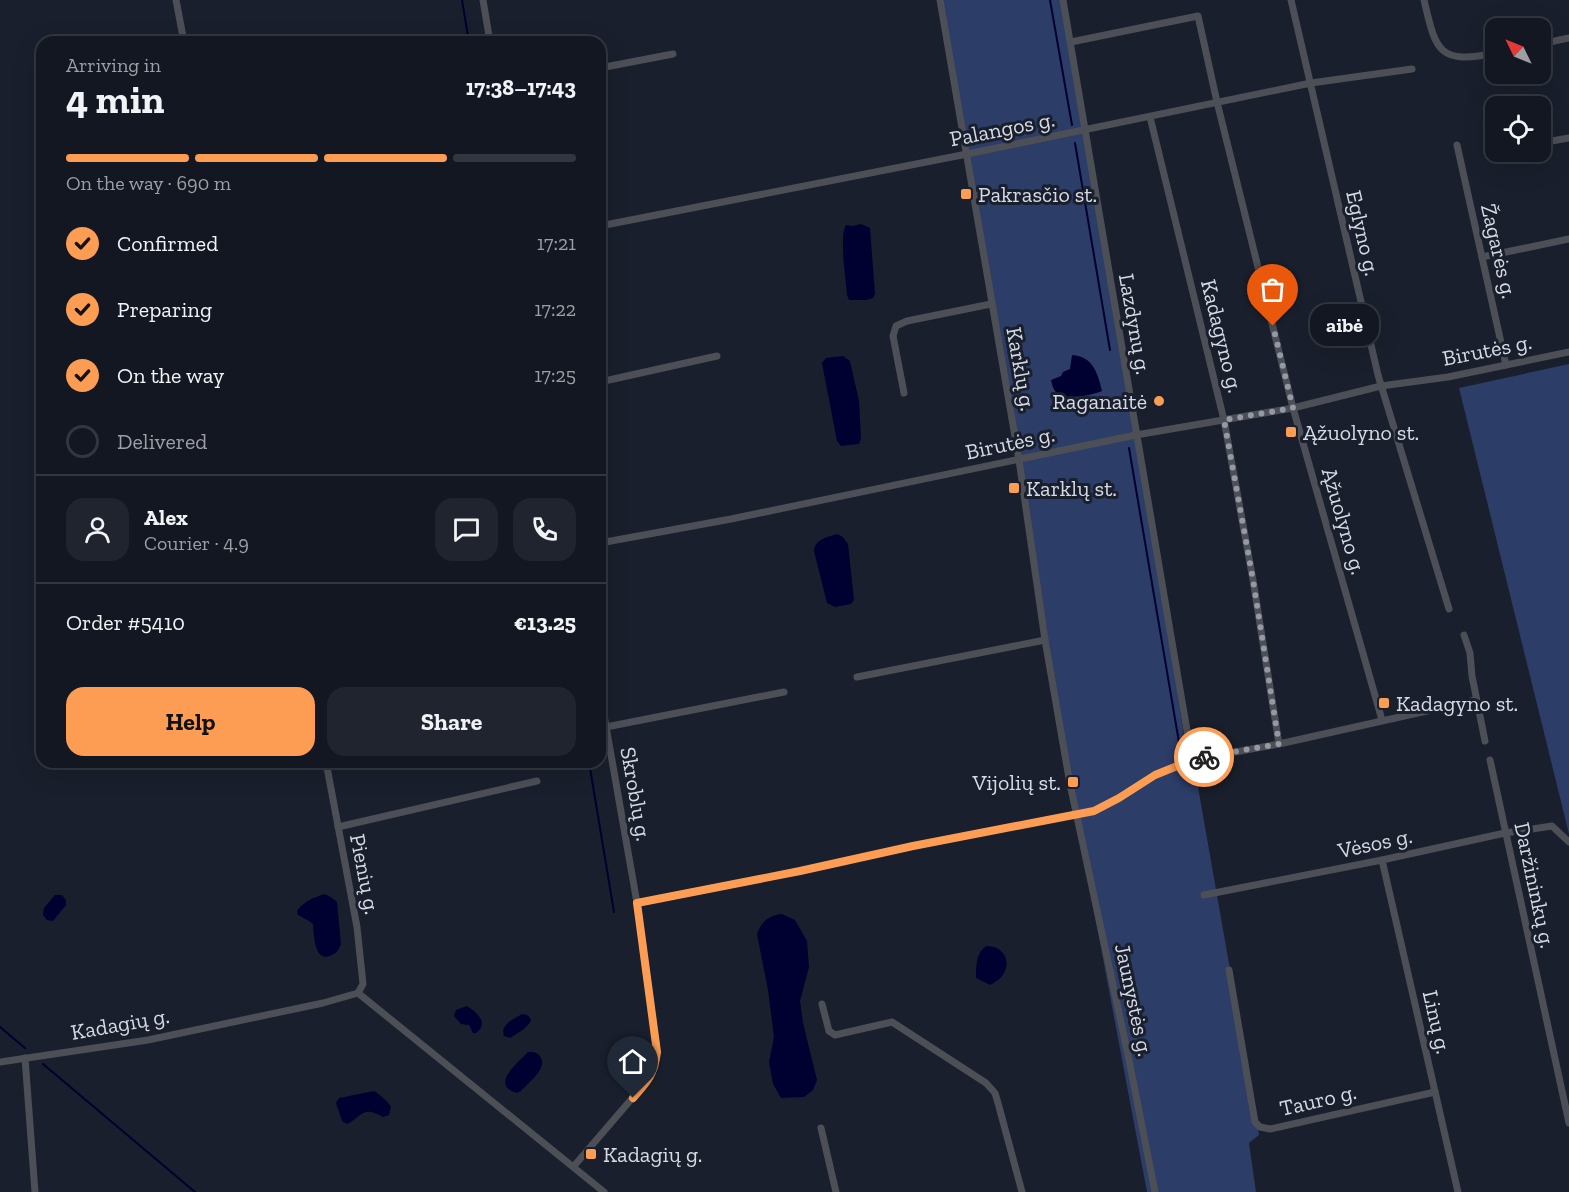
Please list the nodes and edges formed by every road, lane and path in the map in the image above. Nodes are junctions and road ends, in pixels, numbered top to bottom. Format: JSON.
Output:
{"nodes":[{"id":1,"x":176,"y":0,"type":"edge"},
{"id":2,"x":483,"y":0,"type":"edge"},
{"id":3,"x":940,"y":0,"type":"edge"},
{"id":4,"x":1063,"y":0,"type":"edge"},
{"id":5,"x":1291,"y":0,"type":"edge"},
{"id":6,"x":1424,"y":0,"type":"edge"},
{"id":7,"x":183,"y":36,"type":"edge"},
{"id":8,"x":489,"y":36,"type":"edge"},
{"id":9,"x":1569,"y":38,"type":"edge"},
{"id":10,"x":1071,"y":42,"type":"junction"},
{"id":11,"x":1551,"y":42,"type":"edge"},
{"id":12,"x":673,"y":54,"type":"dead end"},
{"id":13,"x":1485,"y":55,"type":"edge"},
{"id":14,"x":606,"y":67,"type":"edge"},
{"id":15,"x":1412,"y":69,"type":"dead end"},
{"id":16,"x":1311,"y":83,"type":"junction"},
{"id":17,"x":1217,"y":102,"type":"junction"},
{"id":18,"x":1150,"y":117,"type":"junction"},
{"id":19,"x":1085,"y":130,"type":"junction"},
{"id":20,"x":1569,"y":138,"type":"edge"},
{"id":21,"x":1551,"y":141,"type":"edge"},
{"id":22,"x":1457,"y":146,"type":"dead end"},
{"id":23,"x":967,"y":154,"type":"junction"},
{"id":24,"x":606,"y":225,"type":"edge"},
{"id":25,"x":1569,"y":239,"type":"edge"},
{"id":26,"x":1482,"y":257,"type":"junction"},
{"id":27,"x":991,"y":304,"type":"junction"},
{"id":28,"x":1569,"y":352,"type":"edge"},
{"id":29,"x":717,"y":356,"type":"dead end"},
{"id":30,"x":1506,"y":365,"type":"junction"},
{"id":31,"x":606,"y":381,"type":"edge"},
{"id":32,"x":1381,"y":386,"type":"junction"},
{"id":33,"x":903,"y":393,"type":"dead end"},
{"id":34,"x":1293,"y":408,"type":"junction"},
{"id":35,"x":1224,"y":420,"type":"junction"},
{"id":36,"x":1136,"y":435,"type":"junction"},
{"id":37,"x":1019,"y":460,"type":"junction"},
{"id":38,"x":606,"y":542,"type":"edge"},
{"id":39,"x":1449,"y":609,"type":"dead end"},
{"id":40,"x":1464,"y":635,"type":"dead end"},
{"id":41,"x":1045,"y":640,"type":"junction"},
{"id":42,"x":857,"y":677,"type":"dead end"},
{"id":43,"x":784,"y":692,"type":"dead end"},
{"id":44,"x":1476,"y":700,"type":"junction"},
{"id":45,"x":1382,"y":720,"type":"junction"},
{"id":46,"x":606,"y":727,"type":"joint"},
{"id":47,"x":1485,"y":741,"type":"dead end"},
{"id":48,"x":1279,"y":744,"type":"junction"},
{"id":49,"x":1192,"y":760,"type":"junction"},
{"id":50,"x":1490,"y":760,"type":"dead end"},
{"id":51,"x":327,"y":768,"type":"edge"},
{"id":52,"x":537,"y":781,"type":"dead end"},
{"id":53,"x":1076,"y":815,"type":"junction"},
{"id":54,"x":338,"y":827,"type":"junction"},
{"id":55,"x":1505,"y":833,"type":"junction"},
{"id":56,"x":1569,"y":842,"type":"edge"},
{"id":57,"x":1382,"y":860,"type":"junction"},
{"id":58,"x":1204,"y":895,"type":"dead end"},
{"id":59,"x":637,"y":903,"type":"junction"},
{"id":60,"x":1229,"y":970,"type":"dead end"},
{"id":61,"x":358,"y":993,"type":"junction"},
{"id":62,"x":822,"y":1004,"type":"dead end"},
{"id":63,"x":25,"y":1058,"type":"junction"},
{"id":64,"x":0,"y":1062,"type":"edge"},
{"id":65,"x":1435,"y":1092,"type":"junction"},
{"id":66,"x":1569,"y":1123,"type":"edge"},
{"id":67,"x":821,"y":1128,"type":"dead end"},
{"id":68,"x":573,"y":1166,"type":"junction"},
{"id":69,"x":35,"y":1192,"type":"edge"},
{"id":70,"x":604,"y":1192,"type":"edge"},
{"id":71,"x":836,"y":1192,"type":"edge"},
{"id":72,"x":1022,"y":1192,"type":"edge"},
{"id":73,"x":1155,"y":1192,"type":"edge"},
{"id":74,"x":1458,"y":1192,"type":"edge"}],
"edges":[{"from":1,"to":7,"type":"street"},
{"from":2,"to":8,"type":"street"},
{"from":3,"to":23,"type":"street","name":"Karklų g."},
{"from":4,"to":10,"type":"street","name":"Lazdynų g."},
{"from":5,"to":16,"type":"street","name":"Eglyno g."},
{"from":6,"to":13,"type":"street"},
{"from":9,"to":11,"type":"street"},
{"from":10,"to":17,"type":"street","name":"Ąžuolyno g."},
{"from":10,"to":19,"type":"street","name":"Lazdynų g."},
{"from":12,"to":14,"type":"street"},
{"from":15,"to":16,"type":"street","name":"Palangos g."},
{"from":16,"to":17,"type":"street","name":"Palangos g."},
{"from":16,"to":32,"type":"street","name":"Eglyno g."},
{"from":17,"to":18,"type":"street","name":"Palangos g."},
{"from":17,"to":34,"type":"street","name":"Ąžuolyno g."},
{"from":18,"to":19,"type":"street","name":"Palangos g."},
{"from":18,"to":35,"type":"street","name":"Kadagyno g."},
{"from":19,"to":23,"type":"street","name":"Palangos g."},
{"from":19,"to":36,"type":"street","name":"Lazdynų g."},
{"from":20,"to":21,"type":"street"},
{"from":22,"to":26,"type":"street","name":"Žagarės g."},
{"from":23,"to":24,"type":"street","name":"Palangos g."},
{"from":23,"to":27,"type":"street","name":"Karklų g."},
{"from":25,"to":26,"type":"street"},
{"from":26,"to":30,"type":"street","name":"Žagarės g."},
{"from":27,"to":33,"type":"street"},
{"from":27,"to":37,"type":"street","name":"Karklų g."},
{"from":28,"to":30,"type":"street","name":"Birutės g."},
{"from":29,"to":31,"type":"street"},
{"from":30,"to":32,"type":"street","name":"Birutės g."},
{"from":32,"to":34,"type":"street","name":"Birutės g."},
{"from":32,"to":39,"type":"street","name":"Eglyno g."},
{"from":34,"to":35,"type":"street","name":"Birutės g."},
{"from":34,"to":45,"type":"street","name":"Ąžuolyno g."},
{"from":35,"to":36,"type":"street","name":"Birutės g."},
{"from":35,"to":48,"type":"street","name":"Kadagyno g."},
{"from":36,"to":37,"type":"street","name":"Birutės g."},
{"from":36,"to":49,"type":"street","name":"Lazdynų g."},
{"from":37,"to":38,"type":"street","name":"Birutės g."},
{"from":37,"to":41,"type":"street","name":"Karklų g."},
{"from":40,"to":44,"type":"street"},
{"from":41,"to":42,"type":"street"},
{"from":41,"to":53,"type":"street","name":"Karklų g."},
{"from":43,"to":46,"type":"street"},
{"from":44,"to":45,"type":"street"},
{"from":44,"to":47,"type":"street"},
{"from":45,"to":48,"type":"street"},
{"from":46,"to":59,"type":"street","name":"Skroblų g."},
{"from":48,"to":49,"type":"street"},
{"from":49,"to":53,"type":"street"},
{"from":50,"to":55,"type":"street","name":"Daržininkų g."},
{"from":51,"to":54,"type":"street","name":"Pienių g."},
{"from":52,"to":54,"type":"street"},
{"from":53,"to":59,"type":"street"},
{"from":53,"to":73,"type":"street","name":"Jaunystės g."},
{"from":54,"to":61,"type":"street","name":"Pienių g."},
{"from":55,"to":56,"type":"street","name":"Vėsos g."},
{"from":55,"to":57,"type":"street","name":"Vėsos g."},
{"from":55,"to":66,"type":"street","name":"Daržininkų g."},
{"from":57,"to":58,"type":"street","name":"Vėsos g."},
{"from":57,"to":65,"type":"street","name":"Linų g."},
{"from":59,"to":68,"type":"street","name":"Skroblų g."},
{"from":60,"to":65,"type":"street","name":"Tauro g."},
{"from":61,"to":63,"type":"street","name":"Kadagių g."},
{"from":61,"to":68,"type":"street"},
{"from":62,"to":72,"type":"street"},
{"from":63,"to":64,"type":"street","name":"Kadagių g."},
{"from":63,"to":69,"type":"street"},
{"from":65,"to":74,"type":"street","name":"Linų g."},
{"from":67,"to":71,"type":"street"},
{"from":68,"to":70,"type":"street"}]}
